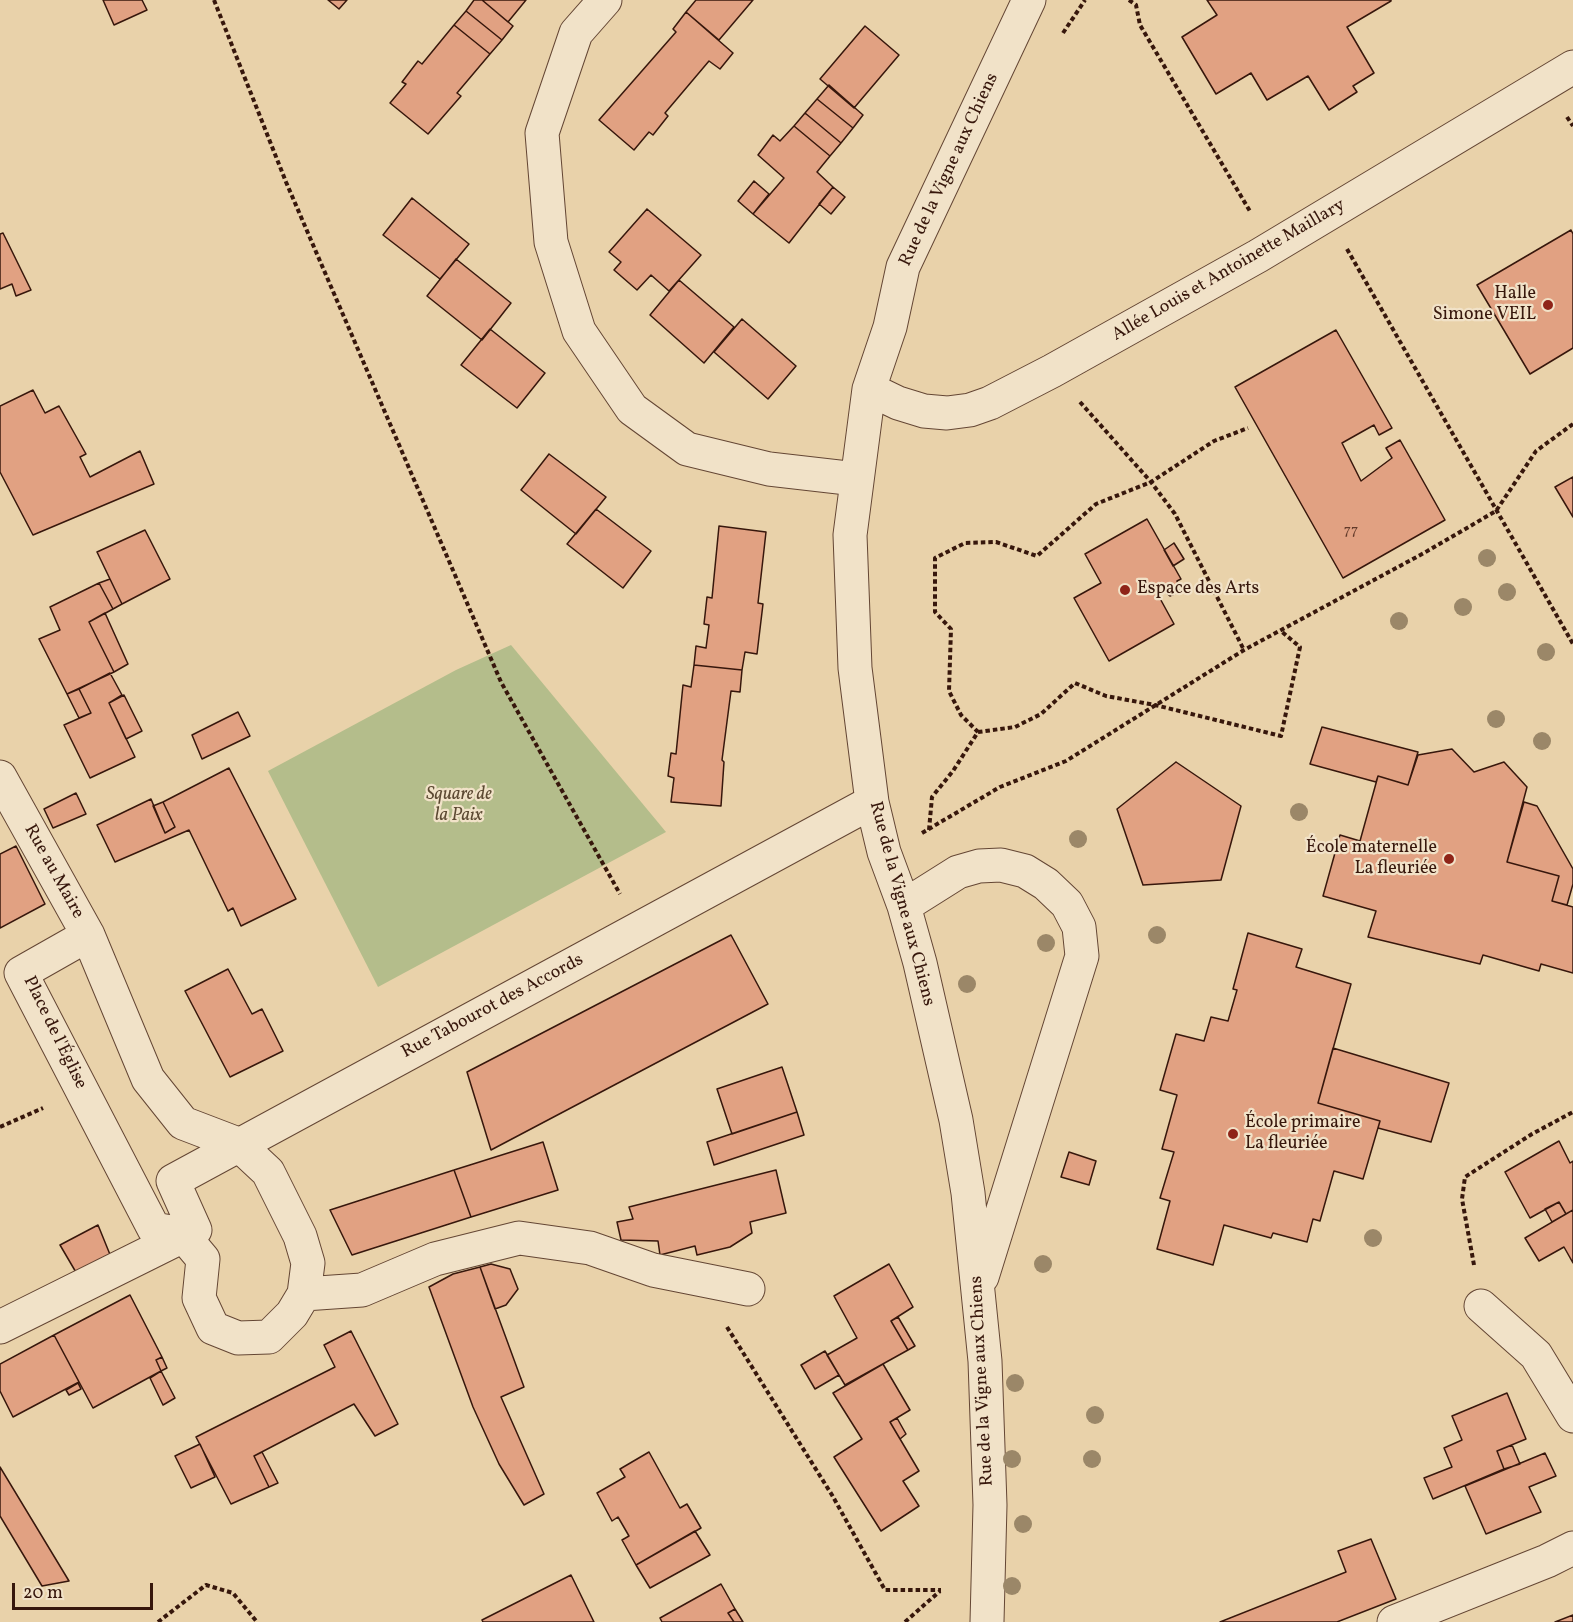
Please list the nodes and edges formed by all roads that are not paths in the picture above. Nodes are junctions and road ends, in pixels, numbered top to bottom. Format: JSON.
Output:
{"nodes":[{"id":1,"x":605,"y":0,"type":"edge"},
{"id":2,"x":1029,"y":0,"type":"edge"},
{"id":3,"x":1573,"y":67,"type":"edge"},
{"id":4,"x":869,"y":388,"type":"junction"},
{"id":5,"x":856,"y":479,"type":"junction"},
{"id":6,"x":0,"y":777,"type":"edge"},
{"id":7,"x":872,"y":802,"type":"junction"},
{"id":8,"x":904,"y":906,"type":"junction"},
{"id":9,"x":88,"y":935,"type":"junction"},
{"id":10,"x":11,"y":978,"type":"edge"},
{"id":11,"x":238,"y":1144,"type":"junction"},
{"id":12,"x":182,"y":1234,"type":"junction"},
{"id":13,"x":979,"y":1288,"type":"junction"},
{"id":14,"x":748,"y":1289,"type":"dead end"},
{"id":15,"x":304,"y":1294,"type":"junction"},
{"id":16,"x":1481,"y":1306,"type":"road end"},
{"id":17,"x":0,"y":1327,"type":"edge"},
{"id":18,"x":1573,"y":1416,"type":"edge"},
{"id":19,"x":1573,"y":1548,"type":"edge"},
{"id":20,"x":987,"y":1622,"type":"edge"},
{"id":21,"x":1394,"y":1622,"type":"edge"}],
"edges":[{"from":1,"to":5,"type":"street"},
{"from":2,"to":4,"type":"street","name":"Rue de la Vigne aux Chiens"},
{"from":3,"to":4,"type":"street","name":"Allée Louis et Antoinette Maillary"},
{"from":4,"to":5,"type":"street","name":"Rue de la Vigne aux Chiens"},
{"from":5,"to":7,"type":"street","name":"Rue de la Vigne aux Chiens"},
{"from":6,"to":9,"type":"street","name":"Rue au Maire"},
{"from":7,"to":8,"type":"street","name":"Rue de la Vigne aux Chiens"},
{"from":7,"to":11,"type":"street","name":"Rue Tabourot des Accords"},
{"from":8,"to":13,"type":"street","name":"Rue de la Vigne aux Chiens"},
{"from":8,"to":13,"type":"street"},
{"from":9,"to":10,"type":"street","name":"Place de l'Église"},
{"from":9,"to":11,"type":"street"},
{"from":10,"to":12,"type":"street","name":"Place de l'Église"},
{"from":11,"to":12,"type":"street","name":"Rue Tabourot des Accords"},
{"from":11,"to":15,"type":"street"},
{"from":12,"to":15,"type":"street"},
{"from":12,"to":17,"type":"street"},
{"from":13,"to":20,"type":"street","name":"Rue de la Vigne aux Chiens"},
{"from":14,"to":15,"type":"street"},
{"from":16,"to":18,"type":"street"},
{"from":19,"to":21,"type":"street"}]}
